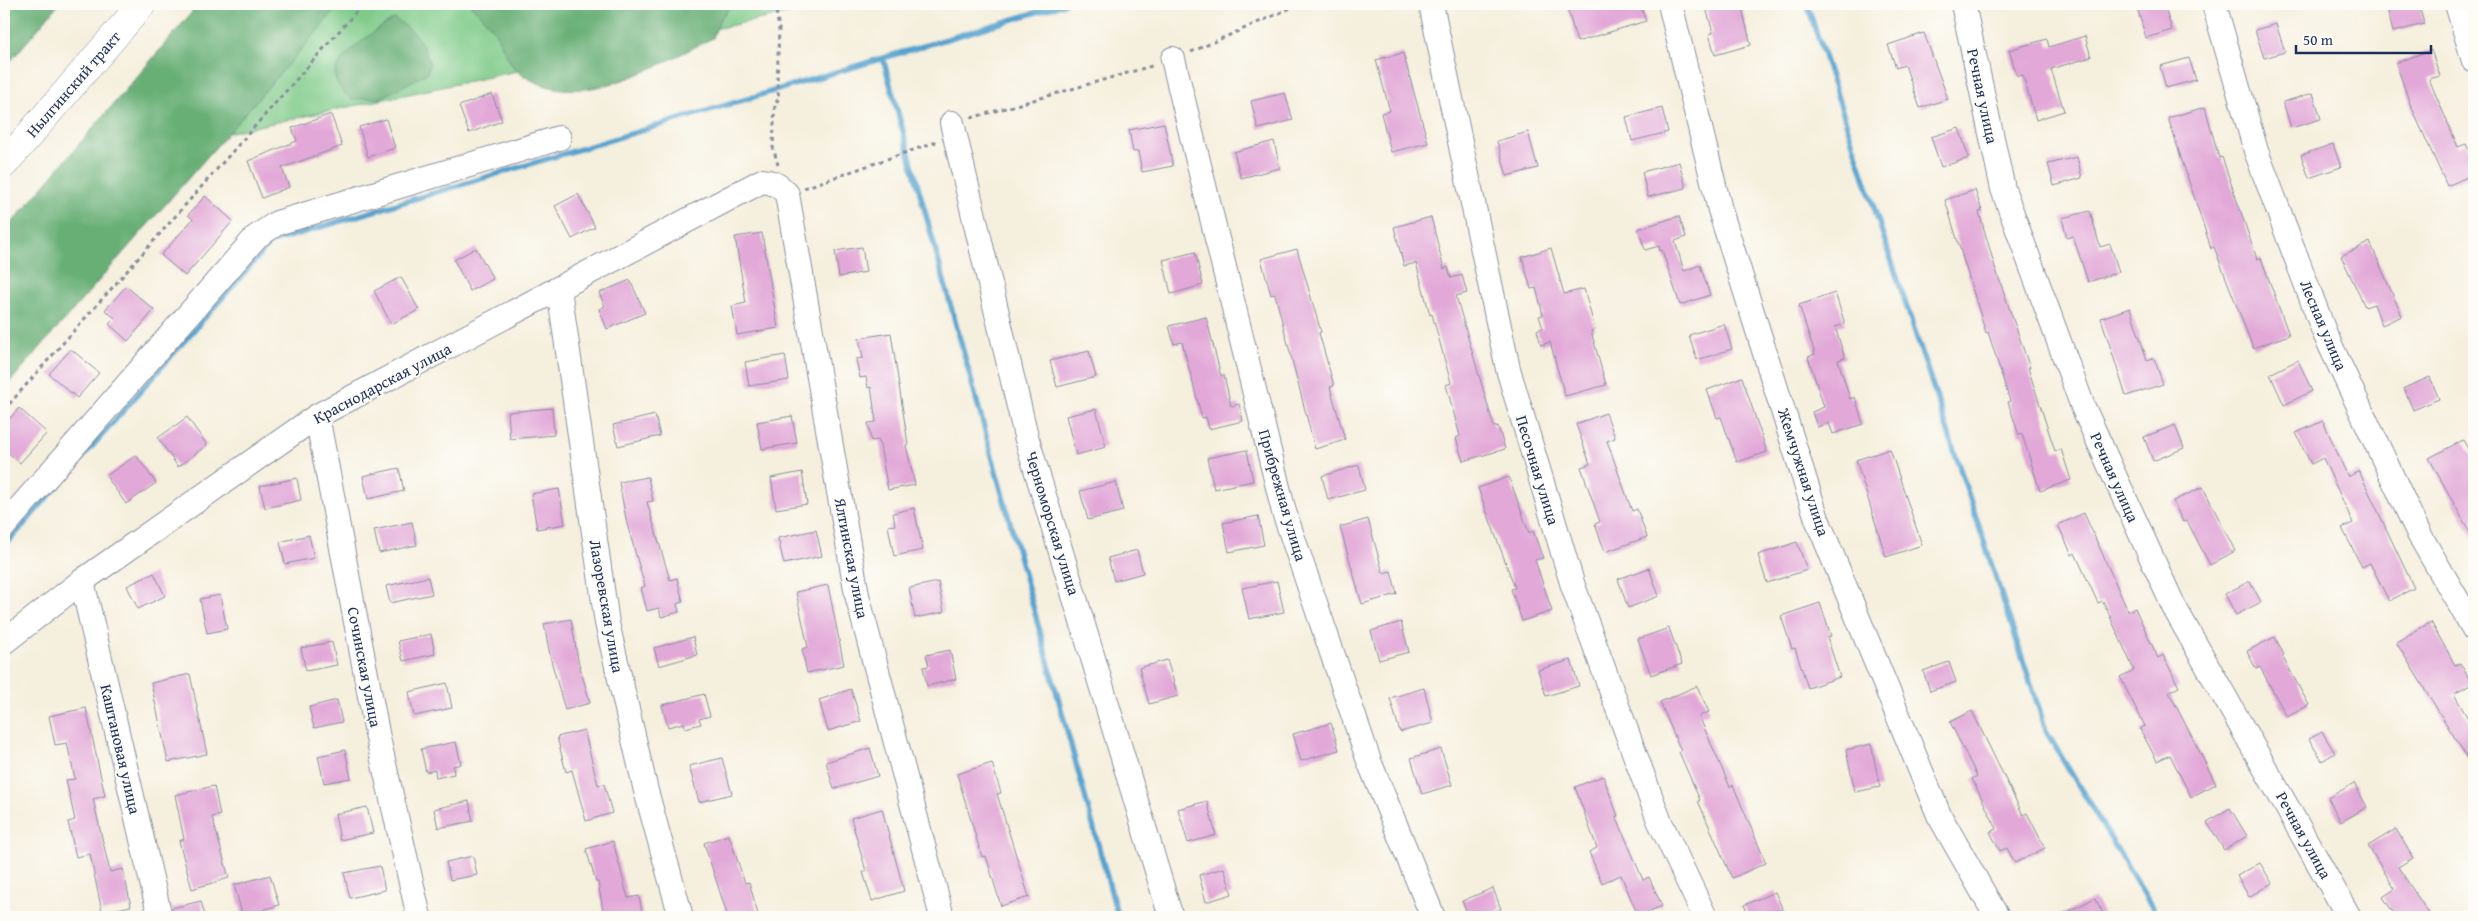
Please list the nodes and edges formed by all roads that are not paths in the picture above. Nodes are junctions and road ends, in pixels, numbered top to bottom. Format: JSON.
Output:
{"nodes":[{"id":1,"x":142,"y":4,"type":"edge"},
{"id":2,"x":1431,"y":4,"type":"edge"},
{"id":3,"x":1670,"y":4,"type":"edge"},
{"id":4,"x":1963,"y":4,"type":"edge"},
{"id":5,"x":2214,"y":4,"type":"edge"},
{"id":6,"x":2457,"y":4,"type":"edge"},
{"id":7,"x":1173,"y":60,"type":"road end"},
{"id":8,"x":2474,"y":62,"type":"edge"},
{"id":9,"x":953,"y":130,"type":"road end"},
{"id":10,"x":559,"y":138,"type":"dead end"},
{"id":11,"x":4,"y":164,"type":"edge"},
{"id":12,"x":787,"y":194,"type":"joint"},
{"id":13,"x":559,"y":289,"type":"junction"},
{"id":14,"x":317,"y":416,"type":"junction"},
{"id":15,"x":4,"y":526,"type":"edge"},
{"id":16,"x":82,"y":581,"type":"junction"},
{"id":17,"x":2474,"y":629,"type":"edge"},
{"id":18,"x":4,"y":642,"type":"edge"},
{"id":19,"x":160,"y":917,"type":"edge"},
{"id":20,"x":419,"y":917,"type":"edge"},
{"id":21,"x":681,"y":917,"type":"edge"},
{"id":22,"x":942,"y":917,"type":"edge"},
{"id":23,"x":1171,"y":917,"type":"edge"},
{"id":24,"x":1433,"y":917,"type":"edge"},
{"id":25,"x":1705,"y":917,"type":"edge"},
{"id":26,"x":1997,"y":917,"type":"edge"},
{"id":27,"x":2349,"y":917,"type":"edge"}],
"edges":[{"from":1,"to":11,"type":"main road","name":"Нылгинский тракт"},
{"from":2,"to":25,"type":"street","name":"Песочная улица"},
{"from":3,"to":26,"type":"street","name":"Жемчужная улица"},
{"from":4,"to":27,"type":"street","name":"Речная улица"},
{"from":5,"to":17,"type":"street","name":"Лесная улица"},
{"from":6,"to":8,"type":"street"},
{"from":7,"to":24,"type":"street","name":"Прибрежная улица"},
{"from":9,"to":23,"type":"street","name":"Черноморская улица"},
{"from":10,"to":15,"type":"street"},
{"from":12,"to":13,"type":"street","name":"Краснодарская улица"},
{"from":12,"to":22,"type":"street","name":"Ялтинская улица"},
{"from":13,"to":14,"type":"street","name":"Краснодарская улица"},
{"from":13,"to":21,"type":"street","name":"Лазоревская улица"},
{"from":14,"to":16,"type":"street","name":"Краснодарская улица"},
{"from":14,"to":20,"type":"street","name":"Сочинская улица"},
{"from":16,"to":18,"type":"street","name":"Краснодарская улица"},
{"from":16,"to":19,"type":"street","name":"Каштановая улица"}]}
